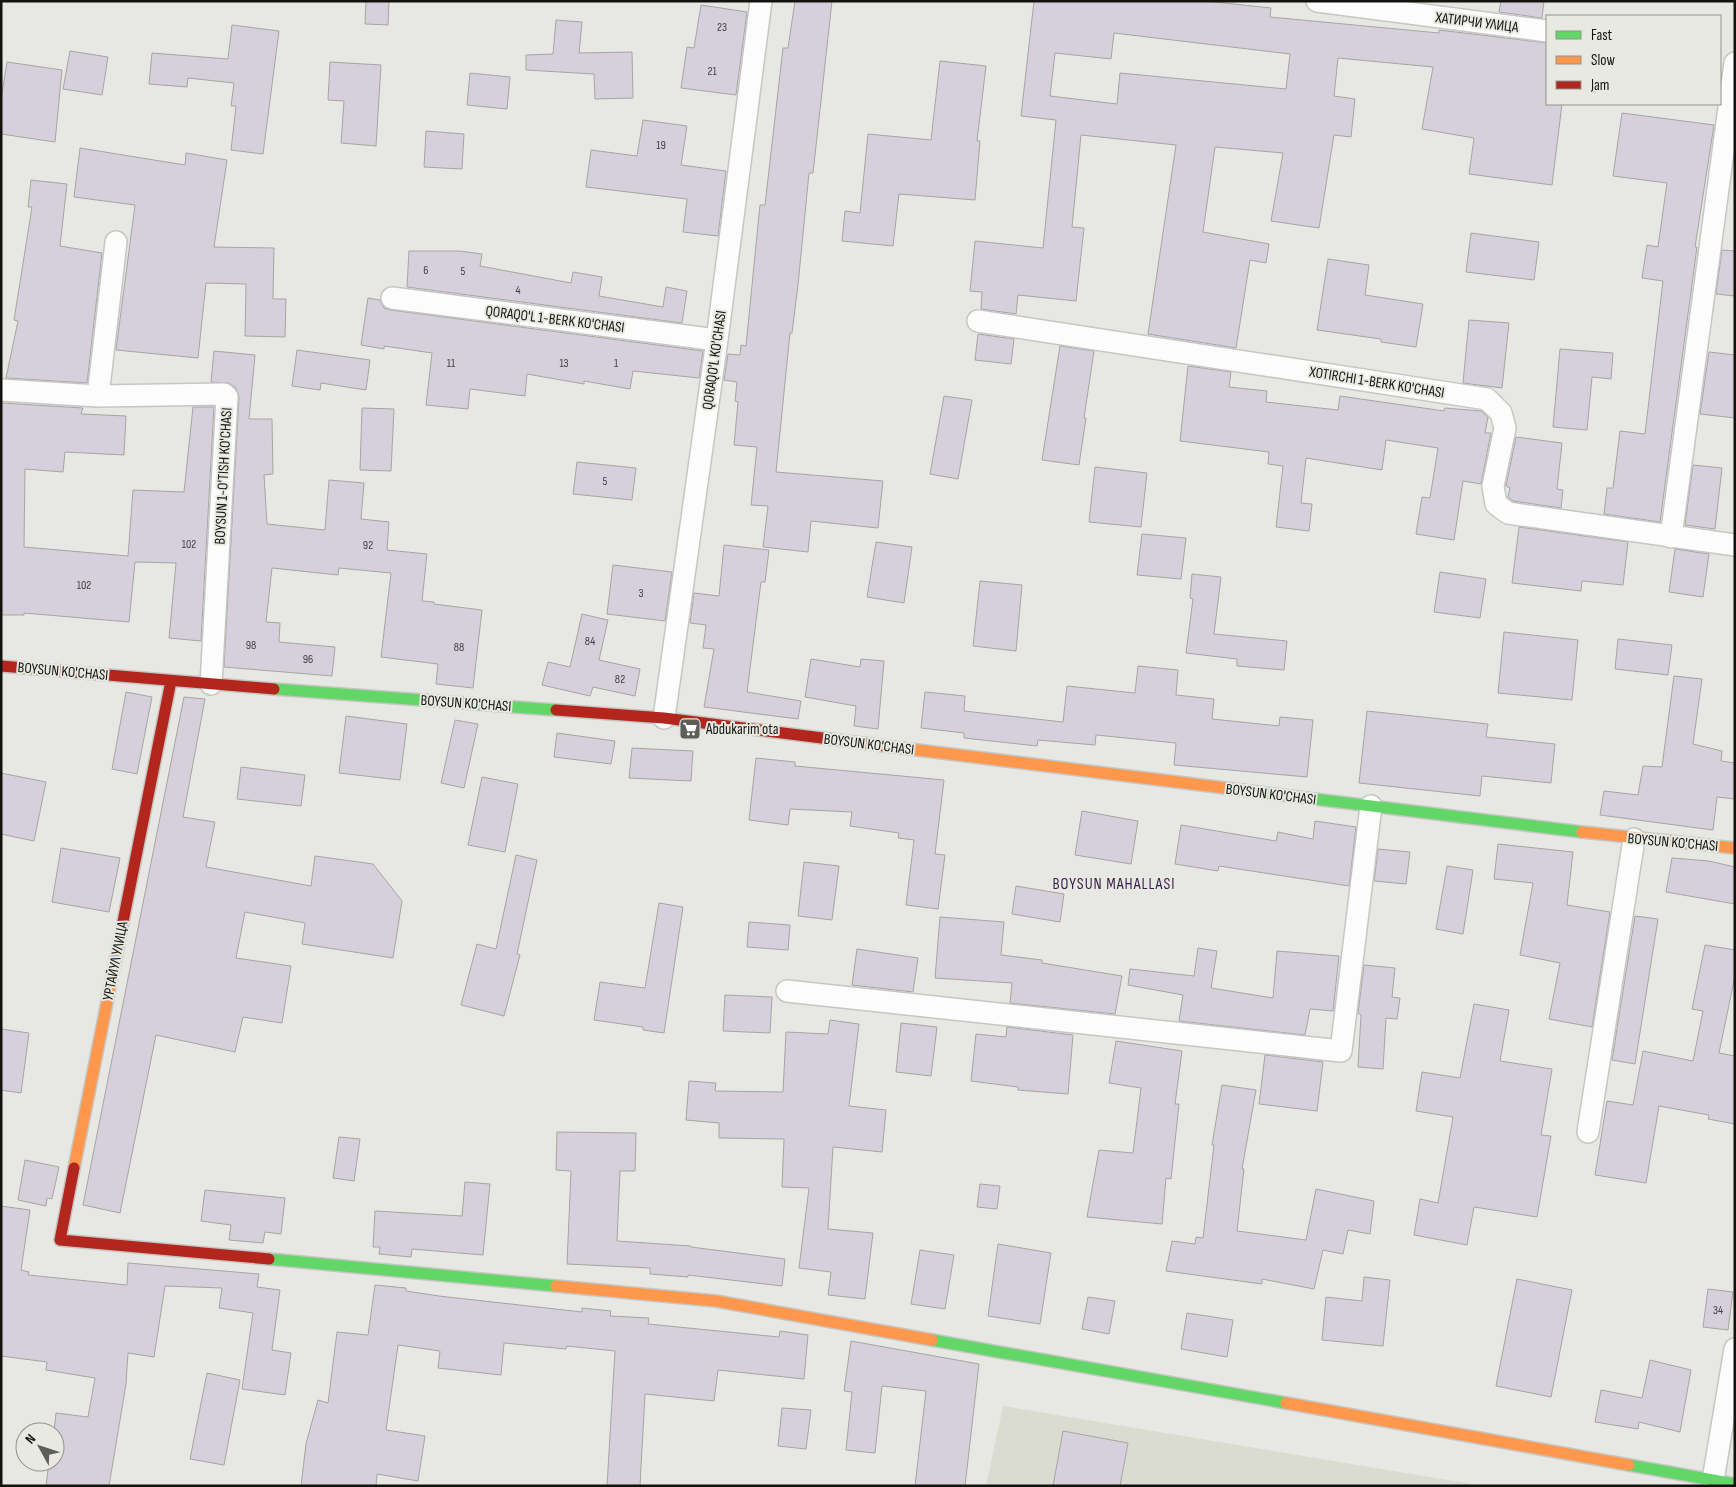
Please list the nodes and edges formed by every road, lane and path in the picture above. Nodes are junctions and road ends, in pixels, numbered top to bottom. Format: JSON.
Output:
{"nodes":[{"id":1,"x":761,"y":1,"type":"edge"},
{"id":2,"x":1317,"y":1,"type":"edge"},
{"id":3,"x":1546,"y":31,"type":"edge"},
{"id":4,"x":1721,"y":54,"type":"edge"},
{"id":5,"x":1735,"y":56,"type":"edge"},
{"id":6,"x":1735,"y":63,"type":"edge"},
{"id":7,"x":116,"y":242,"type":"dead end"},
{"id":8,"x":392,"y":298,"type":"dead end"},
{"id":9,"x":978,"y":321,"type":"dead end"},
{"id":10,"x":717,"y":340,"type":"junction"},
{"id":11,"x":1,"y":390,"type":"edge"},
{"id":12,"x":98,"y":396,"type":"junction"},
{"id":13,"x":1671,"y":537,"type":"junction"},
{"id":14,"x":1735,"y":545,"type":"edge"},
{"id":15,"x":1,"y":666,"type":"edge"},
{"id":16,"x":170,"y":681,"type":"junction"},
{"id":17,"x":210,"y":684,"type":"junction"},
{"id":18,"x":664,"y":718,"type":"junction"},
{"id":19,"x":1371,"y":806,"type":"junction"},
{"id":20,"x":1634,"y":839,"type":"junction"},
{"id":21,"x":1735,"y":848,"type":"edge"},
{"id":22,"x":788,"y":991,"type":"dead end"},
{"id":23,"x":1588,"y":1132,"type":"dead end"},
{"id":24,"x":1735,"y":1349,"type":"edge"},
{"id":25,"x":1713,"y":1480,"type":"junction"},
{"id":26,"x":1735,"y":1484,"type":"edge"}],
"edges":[{"from":1,"to":10,"type":"street","name":"QORAQO'L KO'CHASI"},
{"from":2,"to":3,"type":"street","name":"ХАТИРЧИ УЛИЦА"},
{"from":4,"to":5,"type":"street"},
{"from":6,"to":13,"type":"street"},
{"from":7,"to":12,"type":"street"},
{"from":8,"to":10,"type":"street","name":"QORAQO'L 1-BERK KO'CHASI"},
{"from":9,"to":13,"type":"street","name":"XOTIRCHI 1-BERK KO'CHASI"},
{"from":10,"to":18,"type":"street","name":"QORAQO'L KO'CHASI"},
{"from":11,"to":12,"type":"street","name":"BOYSUN 1-O'TISH KO'CHASI"},
{"from":12,"to":17,"type":"street","name":"BOYSUN 1-O'TISH KO'CHASI"},
{"from":13,"to":14,"type":"street","name":"XOTIRCHI 1-BERK KO'CHASI"},
{"from":15,"to":16,"type":"street","name":"BOYSUN KO'CHASI"},
{"from":16,"to":17,"type":"street","name":"BOYSUN KO'CHASI"},
{"from":16,"to":25,"type":"street","name":"УРТАЙУЛ УЛИЦА"},
{"from":17,"to":18,"type":"street","name":"BOYSUN KO'CHASI"},
{"from":18,"to":19,"type":"street","name":"BOYSUN KO'CHASI"},
{"from":19,"to":20,"type":"street","name":"BOYSUN KO'CHASI"},
{"from":19,"to":22,"type":"street"},
{"from":20,"to":21,"type":"street","name":"BOYSUN KO'CHASI"},
{"from":20,"to":23,"type":"street"},
{"from":24,"to":25,"type":"street"},
{"from":25,"to":26,"type":"street"}]}
